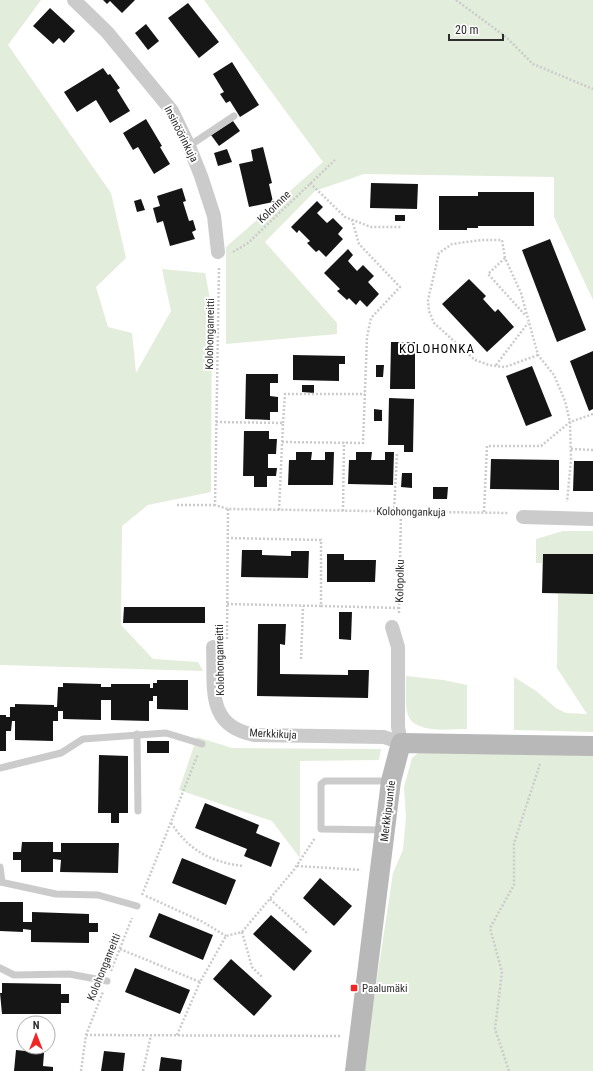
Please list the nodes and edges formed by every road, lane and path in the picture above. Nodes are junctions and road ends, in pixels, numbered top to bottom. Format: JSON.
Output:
{"nodes":[{"id":1,"x":74,"y":0,"type":"edge"},
{"id":2,"x":456,"y":0,"type":"edge"},
{"id":3,"x":593,"y":89,"type":"edge"},
{"id":4,"x":234,"y":116,"type":"dead end"},
{"id":5,"x":189,"y":146,"type":"junction"},
{"id":6,"x":334,"y":160,"type":"dead end"},
{"id":7,"x":310,"y":184,"type":"junction"},
{"id":8,"x":352,"y":220,"type":"junction"},
{"id":9,"x":401,"y":228,"type":"dead end"},
{"id":10,"x":218,"y":252,"type":"junction"},
{"id":11,"x":505,"y":258,"type":"junction"},
{"id":12,"x":527,"y":317,"type":"junction"},
{"id":13,"x":529,"y":323,"type":"junction"},
{"id":14,"x":538,"y":355,"type":"junction"},
{"id":15,"x":495,"y":366,"type":"junction"},
{"id":16,"x":365,"y":394,"type":"junction"},
{"id":17,"x":593,"y":414,"type":"edge"},
{"id":18,"x":216,"y":422,"type":"junction"},
{"id":19,"x":570,"y":422,"type":"junction"},
{"id":20,"x":283,"y":423,"type":"junction"},
{"id":21,"x":282,"y":442,"type":"junction"},
{"id":22,"x":344,"y":442,"type":"junction"},
{"id":23,"x":571,"y":449,"type":"junction"},
{"id":24,"x":593,"y":450,"type":"edge"},
{"id":25,"x":397,"y":453,"type":"dead end"},
{"id":26,"x":566,"y":503,"type":"dead end"},
{"id":27,"x":178,"y":505,"type":"dead end"},
{"id":28,"x":214,"y":505,"type":"junction"},
{"id":29,"x":228,"y":509,"type":"junction"},
{"id":30,"x":279,"y":510,"type":"junction"},
{"id":31,"x":343,"y":511,"type":"junction"},
{"id":32,"x":394,"y":512,"type":"junction"},
{"id":33,"x":401,"y":512,"type":"junction"},
{"id":34,"x":484,"y":512,"type":"junction"},
{"id":35,"x":523,"y":517,"type":"joint"},
{"id":36,"x":593,"y":519,"type":"edge"},
{"id":37,"x":228,"y":538,"type":"junction"},
{"id":38,"x":227,"y":604,"type":"junction"},
{"id":39,"x":303,"y":606,"type":"junction"},
{"id":40,"x":321,"y":606,"type":"junction"},
{"id":41,"x":399,"y":608,"type":"junction"},
{"id":42,"x":392,"y":627,"type":"joint"},
{"id":43,"x":227,"y":643,"type":"dead end"},
{"id":44,"x":213,"y":647,"type":"dead end"},
{"id":45,"x":301,"y":659,"type":"dead end"},
{"id":46,"x":136,"y":734,"type":"junction"},
{"id":47,"x":401,"y":743,"type":"junction"},
{"id":48,"x":202,"y":744,"type":"joint"},
{"id":49,"x":546,"y":745,"type":"junction"},
{"id":50,"x":593,"y":746,"type":"edge"},
{"id":51,"x":0,"y":768,"type":"edge"},
{"id":52,"x":391,"y":781,"type":"junction"},
{"id":53,"x":138,"y":811,"type":"dead end"},
{"id":54,"x":170,"y":823,"type":"junction"},
{"id":55,"x":321,"y":829,"type":"junction"},
{"id":56,"x":386,"y":830,"type":"junction"},
{"id":57,"x":243,"y":866,"type":"dead end"},
{"id":58,"x":297,"y":866,"type":"junction"},
{"id":59,"x":0,"y":867,"type":"edge"},
{"id":60,"x":362,"y":870,"type":"dead end"},
{"id":61,"x":1,"y":882,"type":"edge"},
{"id":62,"x":142,"y":894,"type":"junction"},
{"id":63,"x":270,"y":899,"type":"junction"},
{"id":64,"x":137,"y":906,"type":"junction"},
{"id":65,"x":242,"y":932,"type":"junction"},
{"id":66,"x":307,"y":933,"type":"dead end"},
{"id":67,"x":226,"y":936,"type":"junction"},
{"id":68,"x":120,"y":949,"type":"junction"},
{"id":69,"x":0,"y":968,"type":"edge"},
{"id":70,"x":262,"y":977,"type":"dead end"},
{"id":71,"x":107,"y":981,"type":"junction"},
{"id":72,"x":200,"y":982,"type":"junction"},
{"id":73,"x":86,"y":1035,"type":"junction"},
{"id":74,"x":152,"y":1035,"type":"junction"},
{"id":75,"x":177,"y":1035,"type":"junction"},
{"id":76,"x":360,"y":1036,"type":"junction"},
{"id":77,"x":81,"y":1071,"type":"edge"},
{"id":78,"x":143,"y":1071,"type":"edge"},
{"id":79,"x":355,"y":1071,"type":"edge"},
{"id":80,"x":509,"y":1071,"type":"edge"}],
"edges":[{"from":1,"to":5,"type":"street","name":"Insinöörinkuja"},
{"from":2,"to":3,"type":"path"},
{"from":4,"to":5,"type":"lane"},
{"from":5,"to":10,"type":"street","name":"Insinöörinkuja"},
{"from":6,"to":7,"type":"path","name":"Kolorinne"},
{"from":7,"to":8,"type":"path"},
{"from":7,"to":10,"type":"path","name":"Kolorinne"},
{"from":8,"to":9,"type":"path"},
{"from":8,"to":16,"type":"path"},
{"from":10,"to":18,"type":"path","name":"Kolohonganreitti"},
{"from":11,"to":12,"type":"path"},
{"from":11,"to":12,"type":"path"},
{"from":11,"to":15,"type":"path"},
{"from":12,"to":13,"type":"path"},
{"from":13,"to":14,"type":"path"},
{"from":13,"to":15,"type":"path"},
{"from":14,"to":15,"type":"path"},
{"from":14,"to":19,"type":"path"},
{"from":16,"to":20,"type":"path"},
{"from":16,"to":22,"type":"path"},
{"from":17,"to":19,"type":"path"},
{"from":18,"to":20,"type":"path"},
{"from":18,"to":28,"type":"path","name":"Kolohonganreitti"},
{"from":19,"to":23,"type":"path"},
{"from":19,"to":34,"type":"path"},
{"from":20,"to":21,"type":"path"},
{"from":21,"to":22,"type":"path"},
{"from":21,"to":30,"type":"path"},
{"from":22,"to":31,"type":"path"},
{"from":23,"to":24,"type":"path"},
{"from":23,"to":26,"type":"path"},
{"from":25,"to":32,"type":"path"},
{"from":27,"to":28,"type":"path"},
{"from":28,"to":29,"type":"path"},
{"from":29,"to":30,"type":"path","name":"Kolohongankuja"},
{"from":29,"to":37,"type":"path","name":"Kolohonganreitti"},
{"from":30,"to":31,"type":"path","name":"Kolohongankuja"},
{"from":31,"to":32,"type":"path","name":"Kolohongankuja"},
{"from":32,"to":33,"type":"path","name":"Kolohongankuja"},
{"from":33,"to":34,"type":"path","name":"Kolohongankuja"},
{"from":33,"to":41,"type":"path","name":"Kolopolku"},
{"from":34,"to":35,"type":"path","name":"Kolohongankuja"},
{"from":35,"to":36,"type":"street"},
{"from":37,"to":38,"type":"path","name":"Kolohonganreitti"},
{"from":37,"to":40,"type":"path"},
{"from":38,"to":39,"type":"path"},
{"from":38,"to":43,"type":"path","name":"Kolohonganreitti"},
{"from":39,"to":40,"type":"path"},
{"from":39,"to":45,"type":"path"},
{"from":40,"to":41,"type":"path"},
{"from":41,"to":42,"type":"path","name":"Kolopolku"},
{"from":42,"to":47,"type":"street"},
{"from":44,"to":47,"type":"street","name":"Merkkikuja"},
{"from":46,"to":48,"type":"lane"},
{"from":46,"to":51,"type":"lane"},
{"from":46,"to":53,"type":"lane"},
{"from":47,"to":49,"type":"street"},
{"from":47,"to":52,"type":"street","name":"Merkkipuuntie"},
{"from":48,"to":54,"type":"path","name":"Kolohonganreitti"},
{"from":49,"to":50,"type":"street"},
{"from":49,"to":80,"type":"path"},
{"from":52,"to":55,"type":"lane"},
{"from":52,"to":56,"type":"street","name":"Merkkipuuntie"},
{"from":54,"to":57,"type":"path"},
{"from":54,"to":62,"type":"path","name":"Kolohonganreitti"},
{"from":55,"to":56,"type":"lane"},
{"from":55,"to":58,"type":"path"},
{"from":56,"to":76,"type":"street","name":"Merkkipuuntie"},
{"from":58,"to":60,"type":"path"},
{"from":58,"to":63,"type":"path"},
{"from":59,"to":61,"type":"lane"},
{"from":61,"to":64,"type":"lane"},
{"from":62,"to":64,"type":"path","name":"Kolohonganreitti"},
{"from":62,"to":67,"type":"path"},
{"from":63,"to":65,"type":"path"},
{"from":63,"to":66,"type":"path"},
{"from":64,"to":68,"type":"path","name":"Kolohonganreitti"},
{"from":65,"to":67,"type":"path"},
{"from":65,"to":70,"type":"path"},
{"from":67,"to":72,"type":"path"},
{"from":68,"to":71,"type":"path","name":"Kolohonganreitti"},
{"from":68,"to":72,"type":"path"},
{"from":69,"to":71,"type":"lane"},
{"from":71,"to":73,"type":"path","name":"Kolohonganreitti"},
{"from":72,"to":75,"type":"path"},
{"from":73,"to":74,"type":"path"},
{"from":73,"to":77,"type":"path","name":"Kolohonganreitti"},
{"from":74,"to":75,"type":"path"},
{"from":74,"to":78,"type":"path"},
{"from":75,"to":76,"type":"path"},
{"from":76,"to":79,"type":"street","name":"Merkkipuuntie"}]}
